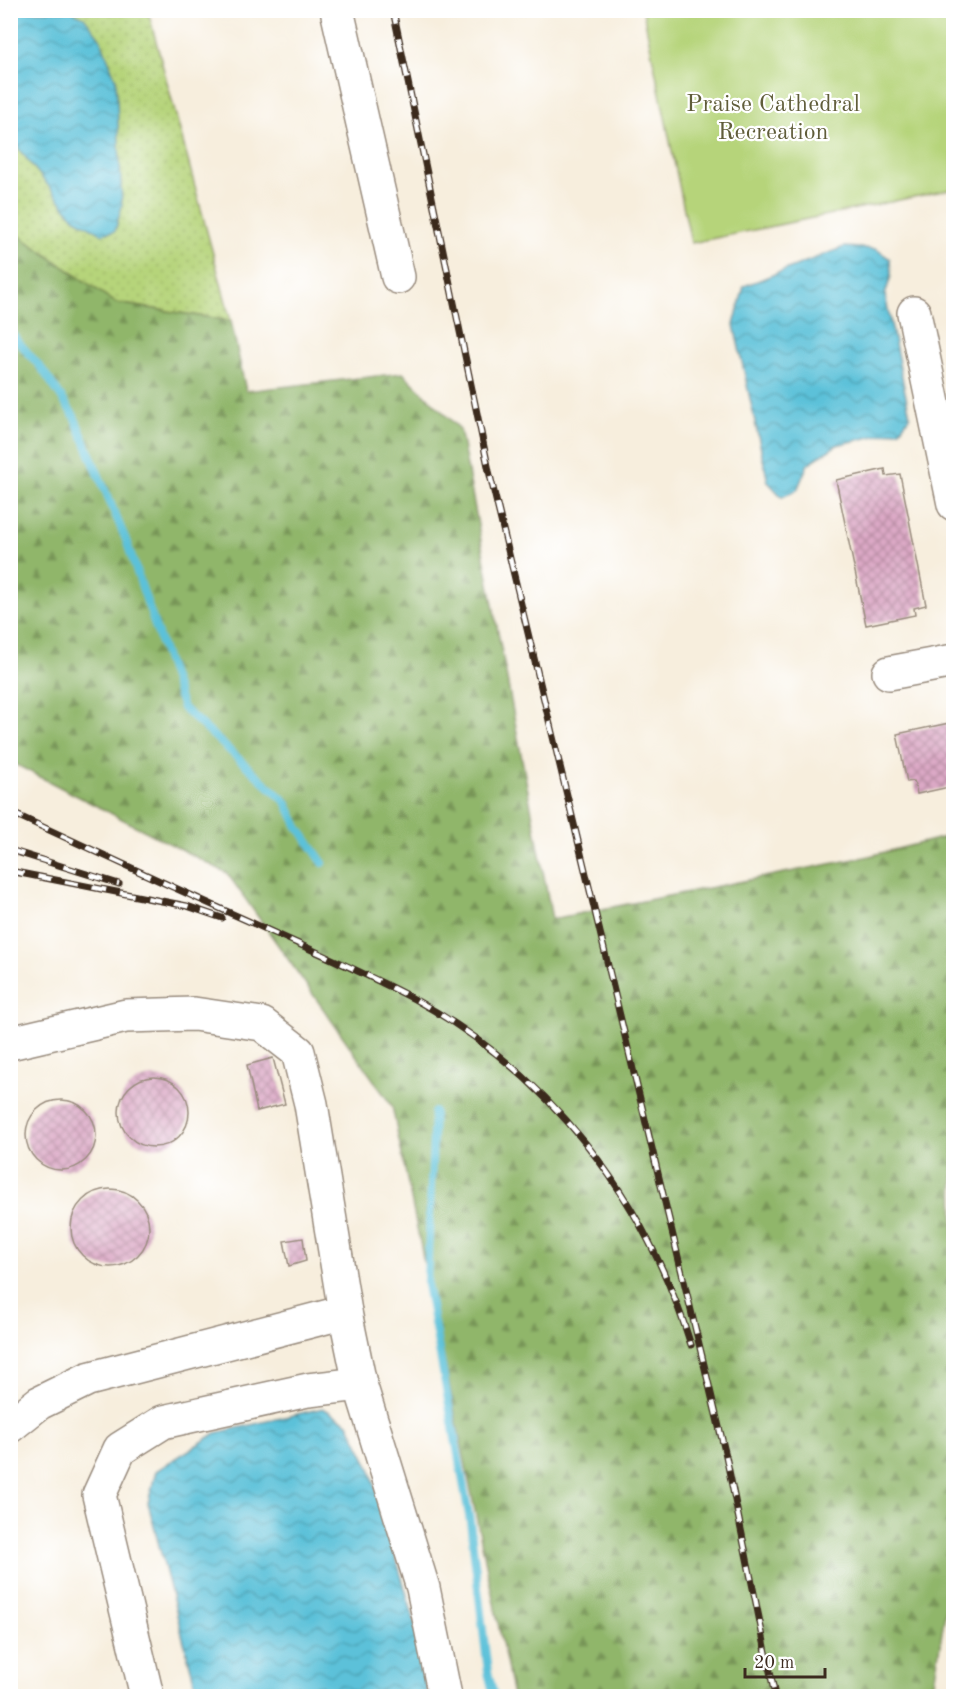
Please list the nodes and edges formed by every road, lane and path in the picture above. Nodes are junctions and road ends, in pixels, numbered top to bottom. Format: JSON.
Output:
{"nodes":[{"id":1,"x":337,"y":10,"type":"edge"},
{"id":2,"x":398,"y":277,"type":"dead end"},
{"id":3,"x":914,"y":313,"type":"dead end"},
{"id":4,"x":940,"y":371,"type":"edge"},
{"id":5,"x":954,"y":504,"type":"edge"},
{"id":6,"x":954,"y":661,"type":"edge"},
{"id":7,"x":889,"y":673,"type":"dead end"},
{"id":8,"x":10,"y":1043,"type":"edge"},
{"id":9,"x":345,"y":1312,"type":"junction"},
{"id":10,"x":360,"y":1384,"type":"junction"},
{"id":11,"x":10,"y":1426,"type":"edge"},
{"id":12,"x":147,"y":1696,"type":"edge"},
{"id":13,"x":445,"y":1696,"type":"edge"}],
"edges":[{"from":1,"to":2,"type":"street"},
{"from":3,"to":4,"type":"street"},
{"from":4,"to":5,"type":"street"},
{"from":6,"to":7,"type":"street"},
{"from":8,"to":9,"type":"street"},
{"from":9,"to":10,"type":"street"},
{"from":9,"to":11,"type":"street"},
{"from":10,"to":12,"type":"street"},
{"from":10,"to":13,"type":"street"}]}
